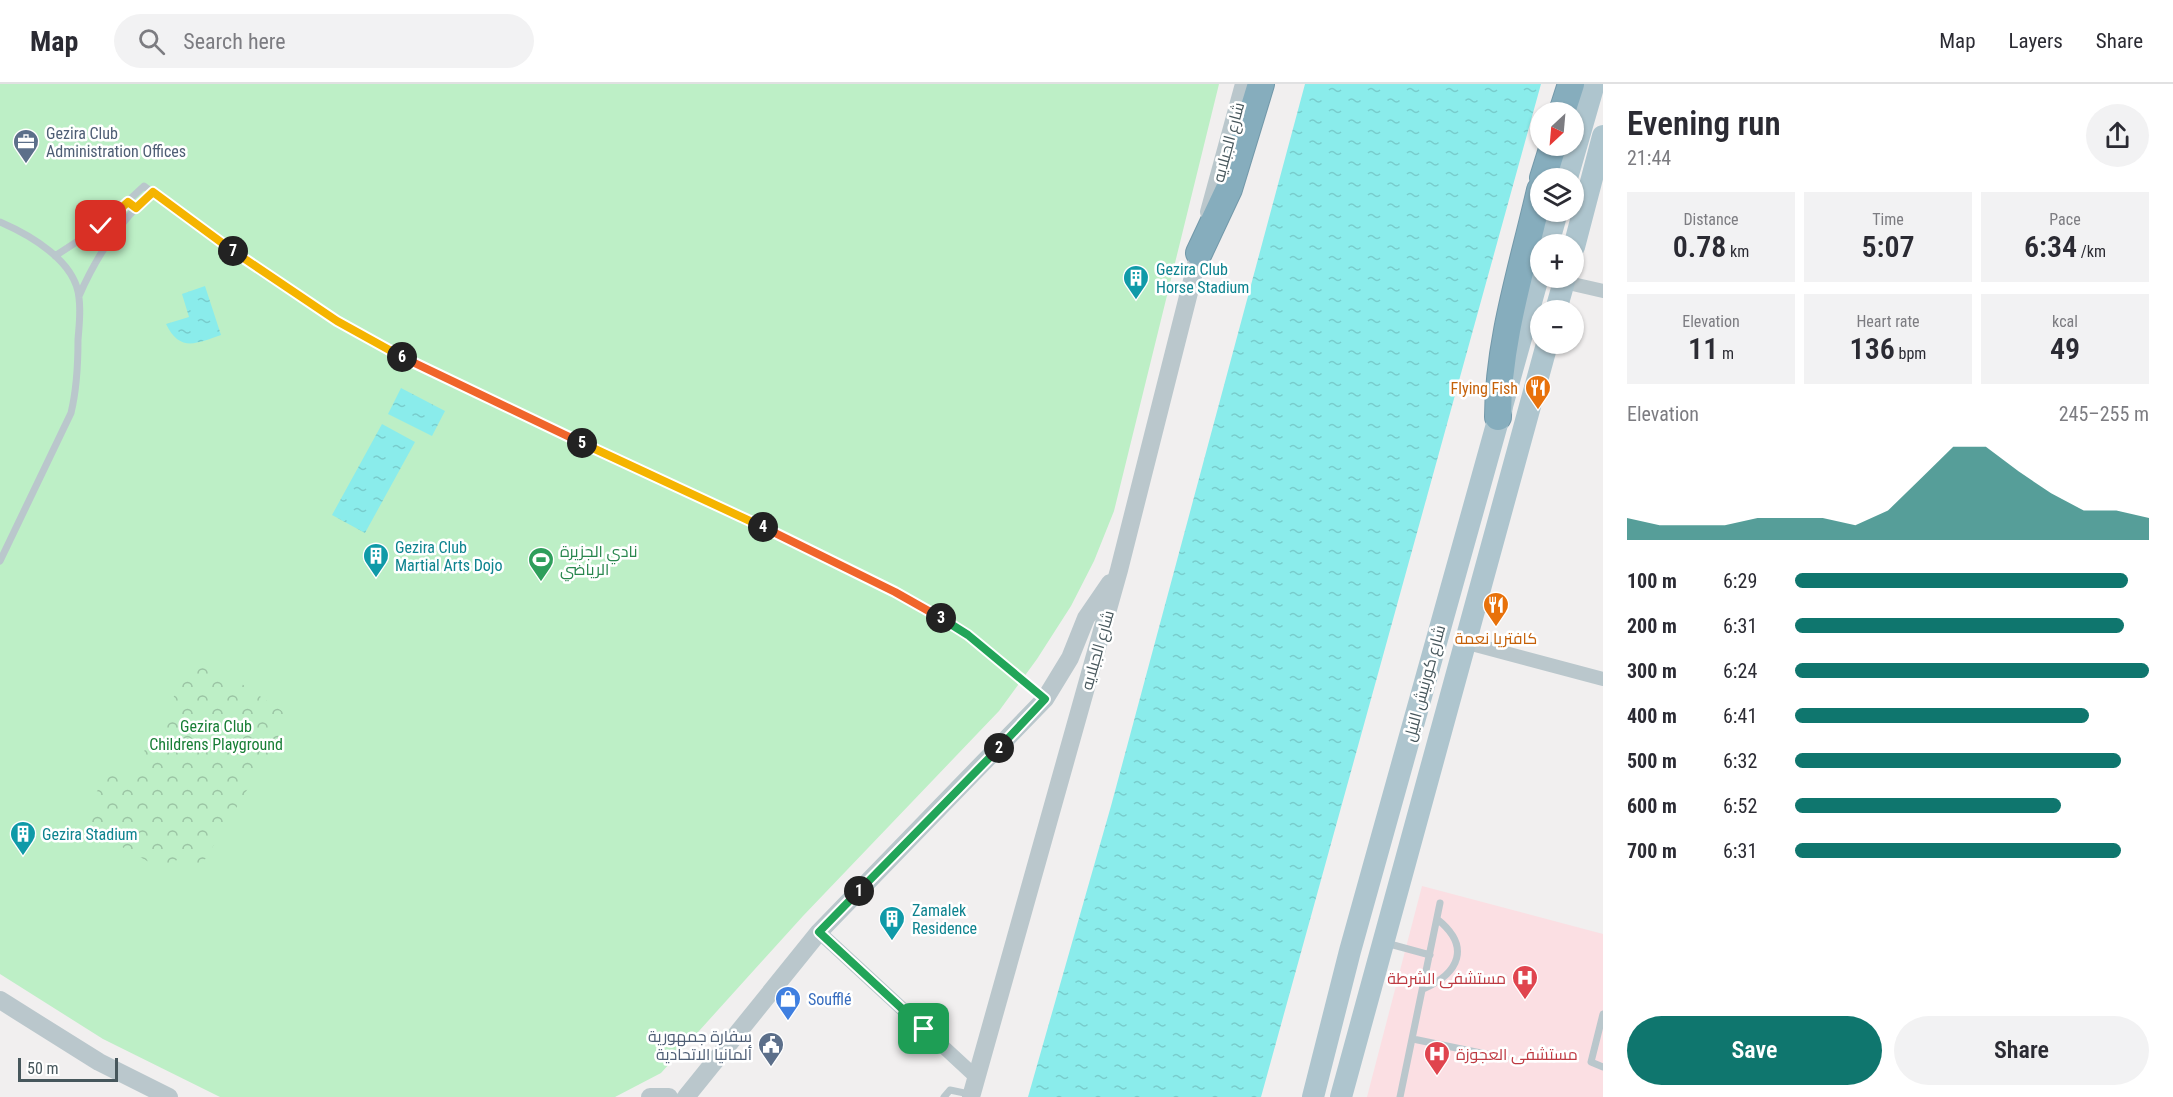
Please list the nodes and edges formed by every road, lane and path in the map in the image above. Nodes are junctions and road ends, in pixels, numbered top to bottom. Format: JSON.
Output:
{"nodes":[{"id":1,"x":1234,"y":84,"type":"edge"},
{"id":2,"x":1244,"y":84,"type":"edge"},
{"id":3,"x":1261,"y":84,"type":"edge"},
{"id":4,"x":1571,"y":84,"type":"edge"},
{"id":5,"x":1594,"y":84,"type":"edge"},
{"id":6,"x":1566,"y":102,"type":"edge"},
{"id":7,"x":1603,"y":136,"type":"edge"},
{"id":8,"x":1570,"y":168,"type":"edge"},
{"id":9,"x":153,"y":192,"type":"junction"},
{"id":10,"x":1212,"y":201,"type":"junction"},
{"id":11,"x":128,"y":202,"type":"junction"},
{"id":12,"x":136,"y":208,"type":"junction"},
{"id":13,"x":0,"y":222,"type":"edge"},
{"id":14,"x":1533,"y":222,"type":"edge"},
{"id":15,"x":1577,"y":234,"type":"edge"},
{"id":16,"x":1198,"y":253,"type":"junction"},
{"id":17,"x":55,"y":256,"type":"junction"},
{"id":18,"x":1584,"y":286,"type":"edge"},
{"id":19,"x":1535,"y":288,"type":"edge"},
{"id":20,"x":1603,"y":291,"type":"edge"},
{"id":21,"x":80,"y":296,"type":"junction"},
{"id":22,"x":1544,"y":354,"type":"edge"},
{"id":23,"x":1498,"y":417,"type":"junction"},
{"id":24,"x":0,"y":561,"type":"edge"},
{"id":25,"x":1119,"y":570,"type":"junction"},
{"id":26,"x":1464,"y":642,"type":"junction"},
{"id":27,"x":1603,"y":679,"type":"edge"},
{"id":28,"x":1045,"y":699,"type":"junction"},
{"id":29,"x":1440,"y":903,"type":"dead end"},
{"id":30,"x":1437,"y":919,"type":"junction"},
{"id":31,"x":819,"y":932,"type":"junction"},
{"id":32,"x":1383,"y":942,"type":"junction"},
{"id":33,"x":1350,"y":951,"type":"junction"},
{"id":34,"x":1430,"y":955,"type":"junction"},
{"id":35,"x":1376,"y":970,"type":"junction"},
{"id":36,"x":1423,"y":989,"type":"junction"},
{"id":37,"x":1369,"y":998,"type":"junction"},
{"id":38,"x":1337,"y":1002,"type":"junction"},
{"id":39,"x":1,"y":1004,"type":"edge"},
{"id":40,"x":1603,"y":1014,"type":"edge"},
{"id":41,"x":1413,"y":1039,"type":"junction"},
{"id":42,"x":1505,"y":1058,"type":"dead end"},
{"id":43,"x":1603,"y":1067,"type":"edge"},
{"id":44,"x":976,"y":1077,"type":"junction"},
{"id":45,"x":971,"y":1096,"type":"edge"},
{"id":46,"x":170,"y":1097,"type":"edge"},
{"id":47,"x":650,"y":1097,"type":"edge"},
{"id":48,"x":669,"y":1097,"type":"edge"},
{"id":49,"x":686,"y":1097,"type":"edge"},
{"id":50,"x":944,"y":1097,"type":"edge"},
{"id":51,"x":1313,"y":1097,"type":"edge"},
{"id":52,"x":1341,"y":1097,"type":"edge"},
{"id":53,"x":1400,"y":1097,"type":"edge"}],
"edges":[{"from":1,"to":10,"type":"street","name":"شارع الجبلايه"},
{"from":2,"to":10,"type":"street","name":"شارع الجبلايه"},
{"from":3,"to":16,"type":"highway"},
{"from":4,"to":6,"type":"highway"},
{"from":5,"to":8,"type":"main road"},
{"from":7,"to":15,"type":"main road"},
{"from":9,"to":11,"type":"lane"},
{"from":9,"to":12,"type":"lane"},
{"from":9,"to":28,"type":"lane"},
{"from":10,"to":16,"type":"street","name":"شارع الجبلايه"},
{"from":11,"to":12,"type":"lane"},
{"from":11,"to":17,"type":"lane"},
{"from":12,"to":21,"type":"lane"},
{"from":13,"to":17,"type":"lane"},
{"from":14,"to":23,"type":"highway"},
{"from":16,"to":25,"type":"street","name":"شارع الجبلايه"},
{"from":17,"to":21,"type":"lane"},
{"from":18,"to":20,"type":"street"},
{"from":19,"to":23,"type":"main road","name":"شارع كورنيش النيل"},
{"from":21,"to":24,"type":"lane"},
{"from":22,"to":26,"type":"main road","name":"شارع كورنيش النيل"},
{"from":23,"to":33,"type":"main road","name":"شارع كورنيش النيل"},
{"from":25,"to":28,"type":"street"},
{"from":25,"to":44,"type":"street","name":"شارع الجبلايه"},
{"from":26,"to":27,"type":"street"},
{"from":26,"to":32,"type":"main road","name":"شارع كورنيش النيل"},
{"from":28,"to":31,"type":"street"},
{"from":29,"to":30,"type":"lane"},
{"from":30,"to":34,"type":"lane"},
{"from":30,"to":36,"type":"lane"},
{"from":31,"to":44,"type":"street"},
{"from":31,"to":49,"type":"street"},
{"from":32,"to":34,"type":"lane"},
{"from":32,"to":35,"type":"main road","name":"شارع كورنيش النيل"},
{"from":33,"to":35,"type":"main road"},
{"from":33,"to":38,"type":"main road","name":"شارع كورنيش النيل"},
{"from":34,"to":36,"type":"lane"},
{"from":35,"to":37,"type":"main road","name":"شارع كورنيش النيل"},
{"from":36,"to":41,"type":"lane"},
{"from":37,"to":38,"type":"main road"},
{"from":37,"to":52,"type":"main road","name":"شارع كورنيش النيل"},
{"from":38,"to":51,"type":"main road","name":"شارع كورنيش النيل"},
{"from":39,"to":46,"type":"street"},
{"from":40,"to":43,"type":"lane"},
{"from":41,"to":42,"type":"lane"},
{"from":41,"to":53,"type":"lane"},
{"from":44,"to":45,"type":"street","name":"شارع الجبلايه"},
{"from":45,"to":50,"type":"lane"},
{"from":47,"to":48,"type":"street"}]}
